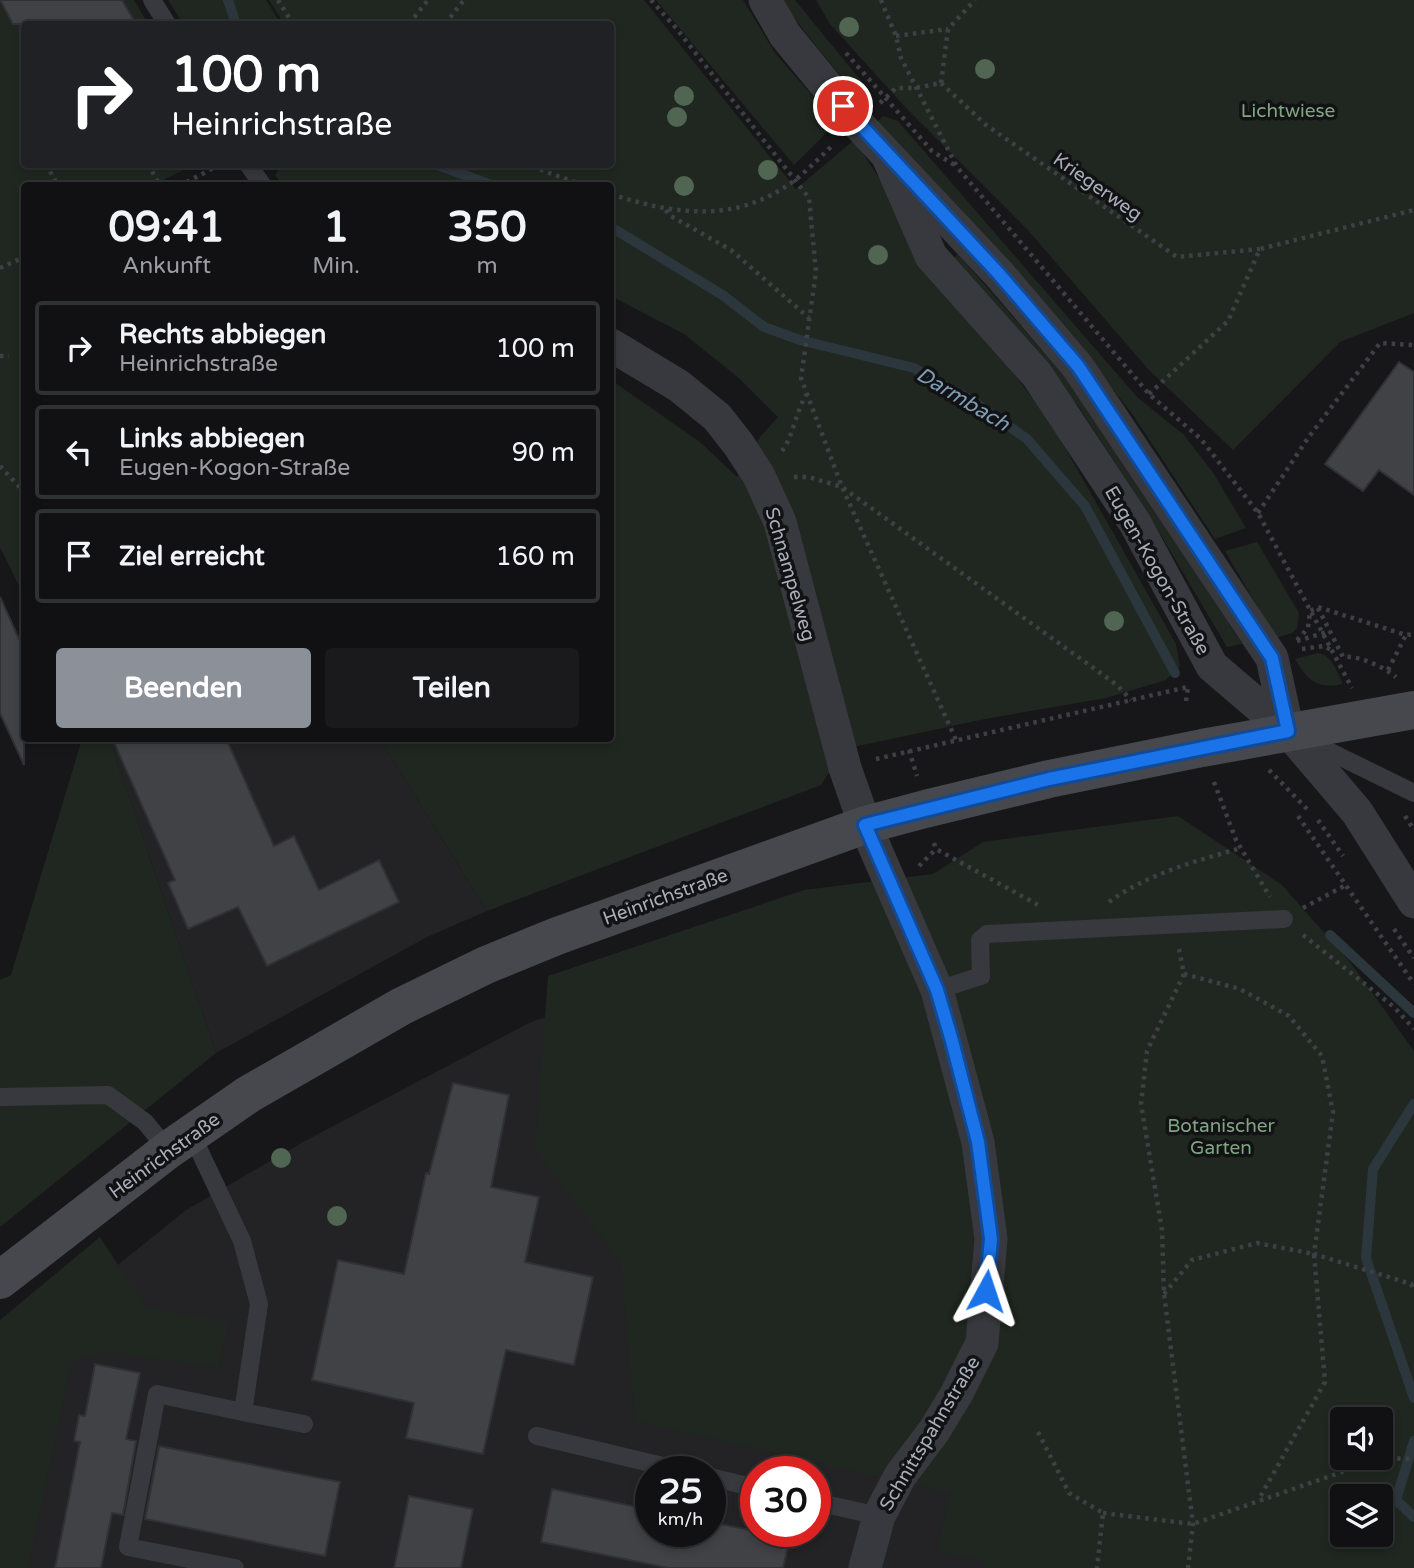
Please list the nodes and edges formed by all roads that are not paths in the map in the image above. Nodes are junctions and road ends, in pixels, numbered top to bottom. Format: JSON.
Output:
{"nodes":[{"id":1,"x":152,"y":0,"type":"edge"},
{"id":2,"x":765,"y":0,"type":"edge"},
{"id":3,"x":165,"y":21,"type":"edge"},
{"id":4,"x":888,"y":158,"type":"junction"},
{"id":5,"x":614,"y":347,"type":"edge"},
{"id":6,"x":1406,"y":695,"type":"edge"},
{"id":7,"x":1288,"y":731,"type":"junction"},
{"id":8,"x":1414,"y":793,"type":"edge"},
{"id":9,"x":865,"y":825,"type":"junction"},
{"id":10,"x":1414,"y":902,"type":"edge"},
{"id":11,"x":1284,"y":919,"type":"road end"},
{"id":12,"x":937,"y":990,"type":"junction"},
{"id":13,"x":0,"y":1097,"type":"edge"},
{"id":14,"x":180,"y":1142,"type":"junction"},
{"id":15,"x":0,"y":1280,"type":"edge"},
{"id":16,"x":243,"y":1412,"type":"junction"},
{"id":17,"x":304,"y":1424,"type":"dead end"},
{"id":18,"x":537,"y":1436,"type":"dead end"},
{"id":19,"x":635,"y":1459,"type":"edge"},
{"id":20,"x":831,"y":1505,"type":"edge"},
{"id":21,"x":879,"y":1516,"type":"junction"},
{"id":22,"x":235,"y":1568,"type":"edge"},
{"id":23,"x":865,"y":1568,"type":"edge"}],
"edges":[{"from":1,"to":3,"type":"lane"},
{"from":2,"to":4,"type":"street","name":"Eugen-Kogon-Straße"},
{"from":4,"to":7,"type":"street","name":"Eugen-Kogon-Straße"},
{"from":4,"to":7,"type":"street","name":"Eugen-Kogon-Straße"},
{"from":5,"to":9,"type":"street","name":"Schnampelweg"},
{"from":6,"to":7,"type":"main road","name":"Heinrichstraße"},
{"from":7,"to":8,"type":"lane"},
{"from":7,"to":9,"type":"main road","name":"Heinrichstraße"},
{"from":7,"to":10,"type":"street"},
{"from":9,"to":12,"type":"street","name":"Schnittspahnstraße"},
{"from":9,"to":14,"type":"main road","name":"Heinrichstraße"},
{"from":11,"to":12,"type":"lane"},
{"from":12,"to":21,"type":"street","name":"Schnittspahnstraße"},
{"from":13,"to":14,"type":"lane"},
{"from":14,"to":15,"type":"main road","name":"Heinrichstraße"},
{"from":14,"to":16,"type":"lane"},
{"from":16,"to":17,"type":"lane"},
{"from":16,"to":22,"type":"lane"},
{"from":18,"to":19,"type":"lane"},
{"from":20,"to":21,"type":"lane","name":"Schnittspahnstraße"},
{"from":21,"to":23,"type":"street","name":"Schnittspahnstraße"}]}
